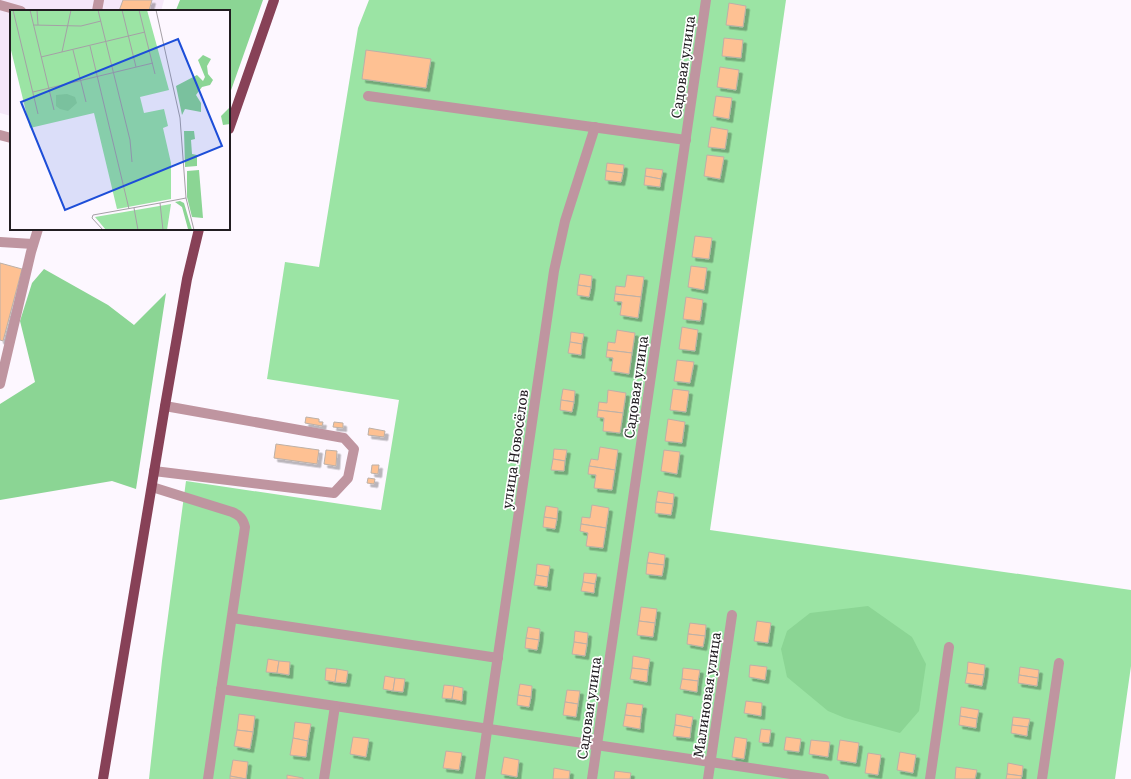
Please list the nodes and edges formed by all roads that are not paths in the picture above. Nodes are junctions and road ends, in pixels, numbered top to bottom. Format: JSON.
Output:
{"nodes":[{"id":1,"x":100,"y":0,"type":"edge"},
{"id":2,"x":274,"y":0,"type":"edge"},
{"id":3,"x":706,"y":0,"type":"edge"},
{"id":4,"x":0,"y":5,"type":"edge"},
{"id":5,"x":18,"y":10,"type":"edge"},
{"id":6,"x":97,"y":10,"type":"edge"},
{"id":7,"x":368,"y":96,"type":"dead end"},
{"id":8,"x":230,"y":126,"type":"edge"},
{"id":9,"x":595,"y":127,"type":"junction"},
{"id":10,"x":0,"y":135,"type":"edge"},
{"id":11,"x":10,"y":138,"type":"edge"},
{"id":12,"x":686,"y":140,"type":"junction"},
{"id":13,"x":38,"y":230,"type":"edge"},
{"id":14,"x":199,"y":230,"type":"edge"},
{"id":15,"x":0,"y":242,"type":"edge"},
{"id":16,"x":33,"y":244,"type":"junction"},
{"id":17,"x":2,"y":365,"type":"edge"},
{"id":18,"x":0,"y":384,"type":"edge"},
{"id":19,"x":165,"y":406,"type":"junction"},
{"id":20,"x":154,"y":471,"type":"junction"},
{"id":21,"x":152,"y":487,"type":"junction"},
{"id":22,"x":732,"y":615,"type":"dead end"},
{"id":23,"x":232,"y":618,"type":"junction"},
{"id":24,"x":949,"y":647,"type":"dead end"},
{"id":25,"x":498,"y":658,"type":"junction"},
{"id":26,"x":1059,"y":663,"type":"dead end"},
{"id":27,"x":221,"y":689,"type":"junction"},
{"id":28,"x":334,"y":706,"type":"junction"},
{"id":29,"x":487,"y":729,"type":"junction"},
{"id":30,"x":597,"y":745,"type":"junction"},
{"id":31,"x":710,"y":762,"type":"junction"},
{"id":32,"x":103,"y":779,"type":"edge"},
{"id":33,"x":208,"y":779,"type":"edge"},
{"id":34,"x":324,"y":779,"type":"edge"},
{"id":35,"x":480,"y":779,"type":"edge"},
{"id":36,"x":592,"y":779,"type":"edge"},
{"id":37,"x":708,"y":779,"type":"edge"},
{"id":38,"x":824,"y":779,"type":"edge"},
{"id":39,"x":930,"y":779,"type":"edge"},
{"id":40,"x":1042,"y":779,"type":"edge"}],
"edges":[{"from":1,"to":6,"type":"street"},
{"from":2,"to":8,"type":"main road"},
{"from":3,"to":12,"type":"street","name":"Садовая улица"},
{"from":4,"to":5,"type":"street"},
{"from":7,"to":9,"type":"street"},
{"from":9,"to":12,"type":"street"},
{"from":9,"to":25,"type":"street","name":"улица Новосёлов"},
{"from":10,"to":11,"type":"street"},
{"from":12,"to":30,"type":"street","name":"Садовая улица"},
{"from":13,"to":16,"type":"street"},
{"from":14,"to":19,"type":"main road"},
{"from":15,"to":16,"type":"street"},
{"from":16,"to":17,"type":"street"},
{"from":17,"to":18,"type":"street"},
{"from":19,"to":20,"type":"main road"},
{"from":19,"to":20,"type":"street"},
{"from":20,"to":21,"type":"main road"},
{"from":21,"to":23,"type":"street"},
{"from":21,"to":32,"type":"main road"},
{"from":22,"to":31,"type":"street","name":"Малиновая улица"},
{"from":23,"to":25,"type":"street"},
{"from":23,"to":27,"type":"street"},
{"from":24,"to":39,"type":"street"},
{"from":25,"to":29,"type":"street","name":"улица Новосёлов"},
{"from":26,"to":40,"type":"street"},
{"from":27,"to":28,"type":"street"},
{"from":27,"to":33,"type":"street"},
{"from":28,"to":29,"type":"street"},
{"from":28,"to":34,"type":"street"},
{"from":29,"to":30,"type":"street"},
{"from":29,"to":35,"type":"street","name":"улица Новосёлов"},
{"from":30,"to":31,"type":"street"},
{"from":30,"to":36,"type":"street","name":"Садовая улица"},
{"from":31,"to":37,"type":"street","name":"Малиновая улица"},
{"from":31,"to":38,"type":"street"}]}
